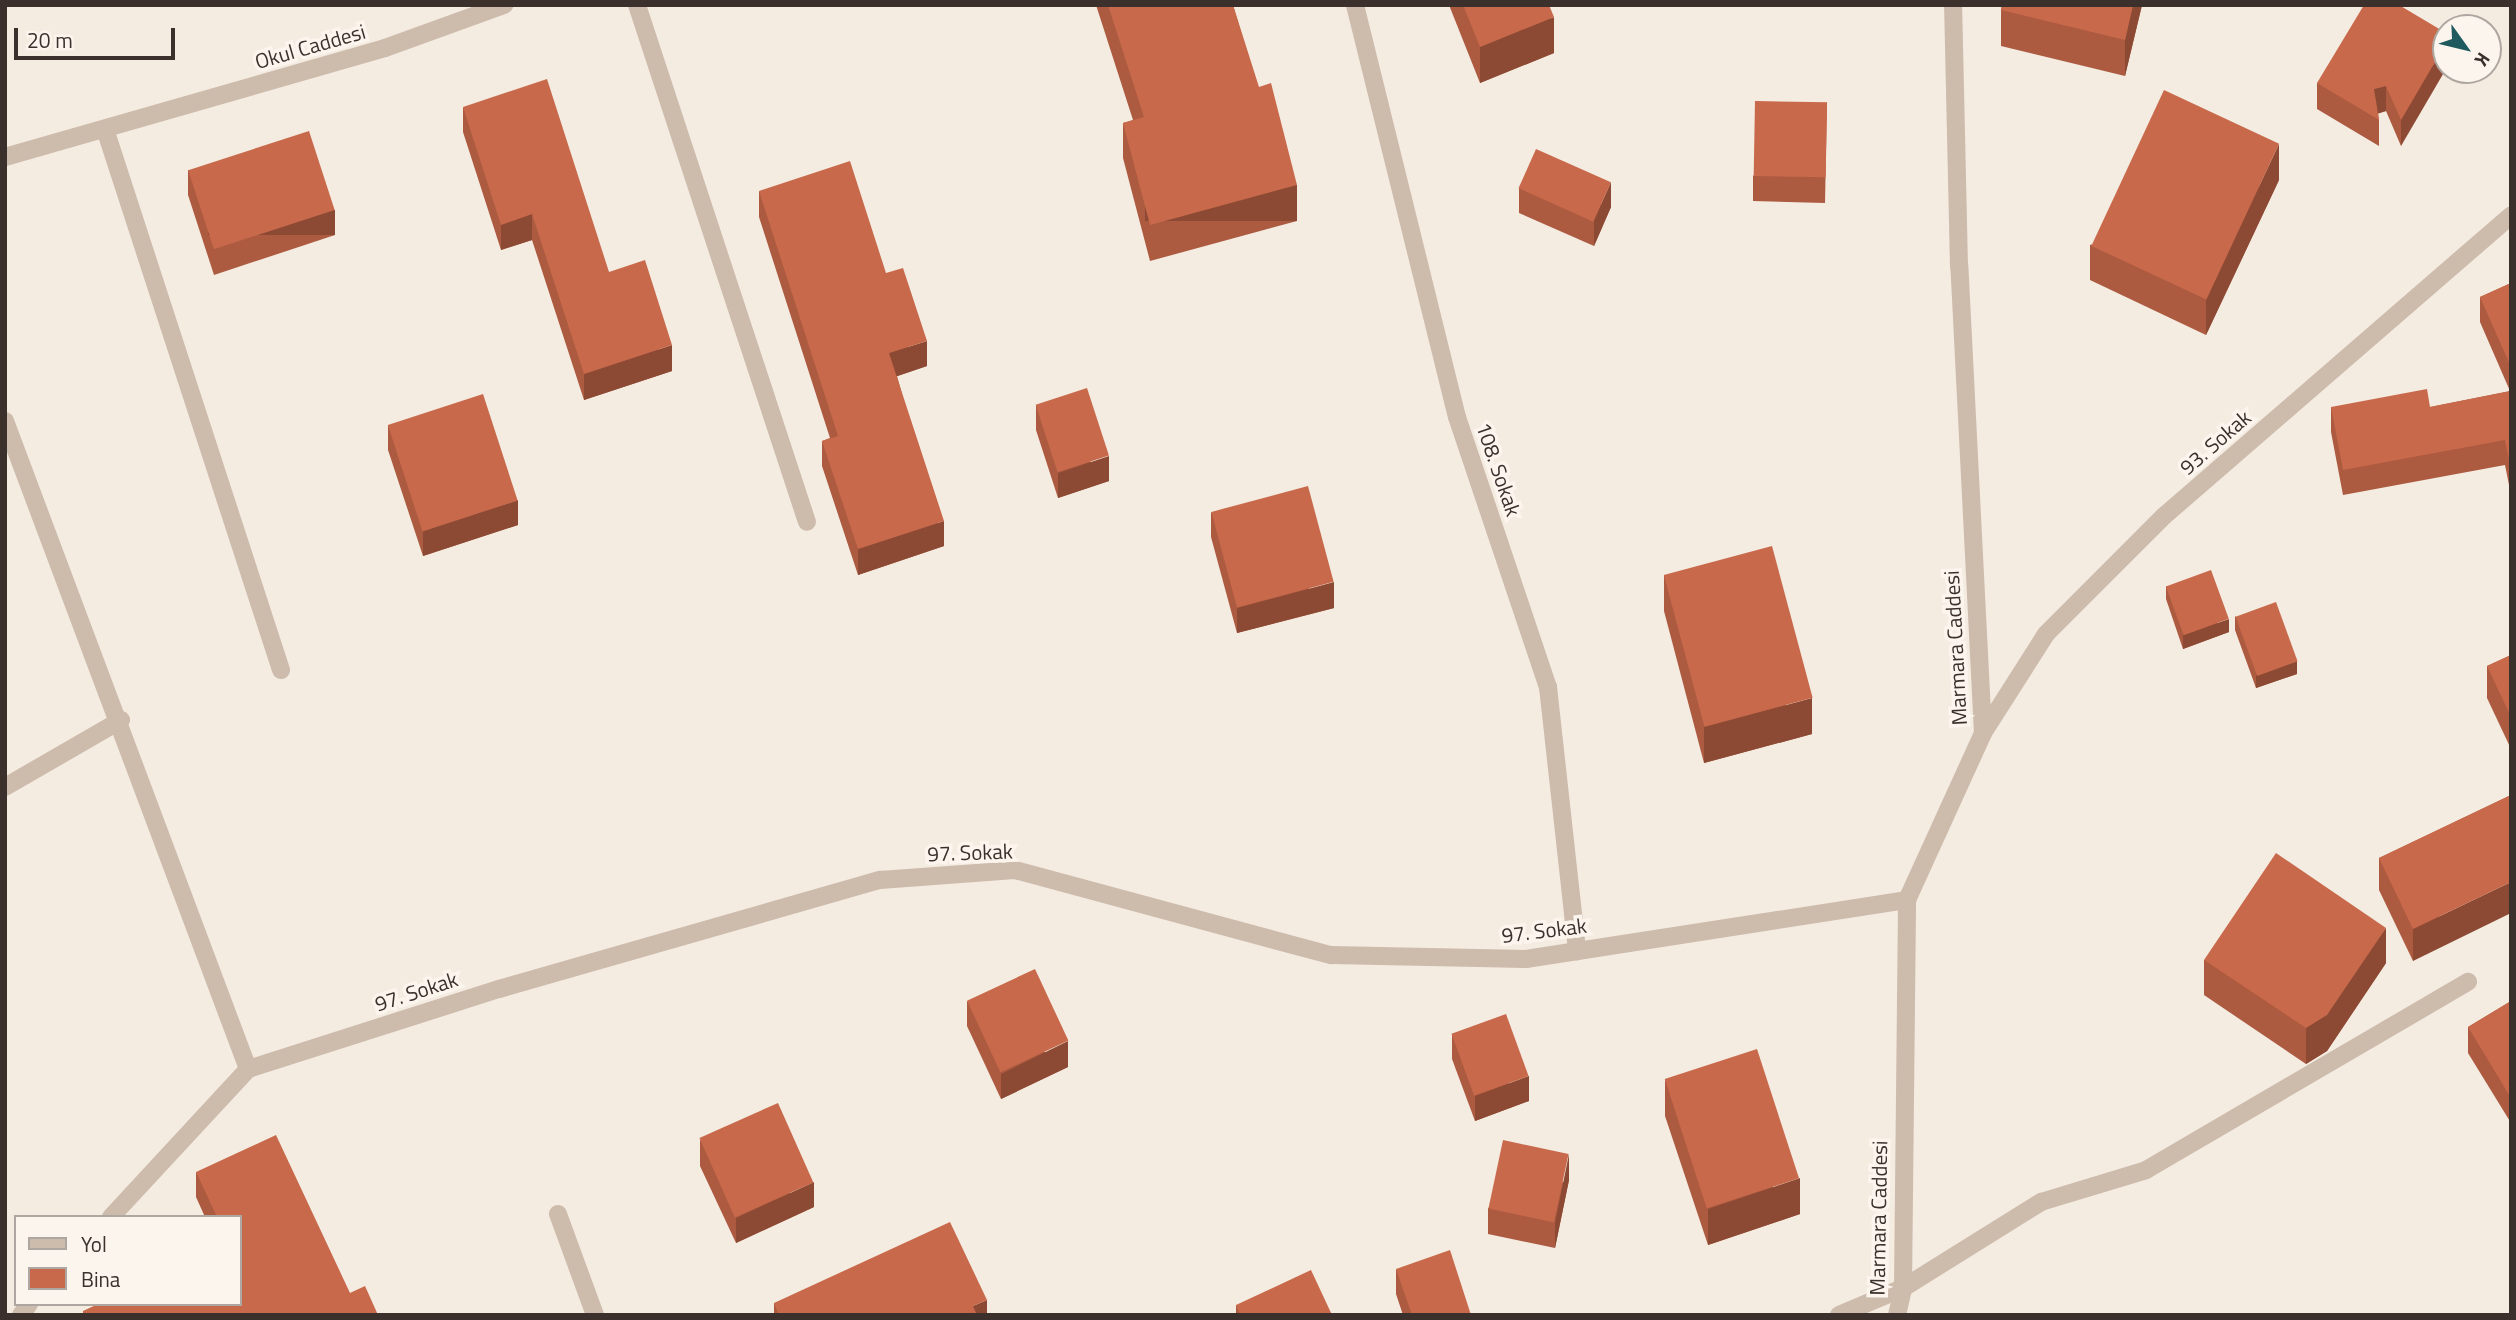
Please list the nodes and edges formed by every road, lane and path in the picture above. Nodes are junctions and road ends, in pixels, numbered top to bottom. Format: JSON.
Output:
{"nodes":[{"id":1,"x":504,"y":5,"type":"edge"},
{"id":2,"x":637,"y":5,"type":"edge"},
{"id":3,"x":1355,"y":5,"type":"edge"},
{"id":4,"x":1953,"y":5,"type":"edge"},
{"id":5,"x":105,"y":129,"type":"junction"},
{"id":6,"x":5,"y":157,"type":"edge"},
{"id":7,"x":2511,"y":215,"type":"edge"},
{"id":8,"x":5,"y":421,"type":"edge"},
{"id":9,"x":807,"y":522,"type":"dead end"},
{"id":10,"x":281,"y":670,"type":"dead end"},
{"id":11,"x":121,"y":720,"type":"junction"},
{"id":12,"x":1983,"y":733,"type":"junction"},
{"id":13,"x":5,"y":787,"type":"edge"},
{"id":14,"x":1907,"y":900,"type":"junction"},
{"id":15,"x":1577,"y":951,"type":"junction"},
{"id":16,"x":2468,"y":982,"type":"dead end"},
{"id":17,"x":248,"y":1069,"type":"junction"},
{"id":18,"x":558,"y":1214,"type":"dead end"},
{"id":19,"x":113,"y":1215,"type":"edge"},
{"id":20,"x":1903,"y":1288,"type":"junction"},
{"id":21,"x":595,"y":1315,"type":"edge"},
{"id":22,"x":1839,"y":1315,"type":"edge"},
{"id":23,"x":1897,"y":1315,"type":"edge"}],
"edges":[{"from":1,"to":5,"type":"street","name":"Okul Caddesi"},
{"from":2,"to":9,"type":"street"},
{"from":3,"to":15,"type":"street","name":"108. Sokak"},
{"from":4,"to":12,"type":"street","name":"Marmara Caddesi"},
{"from":5,"to":6,"type":"street","name":"Okul Caddesi"},
{"from":5,"to":10,"type":"street"},
{"from":7,"to":12,"type":"street","name":"93. Sokak"},
{"from":8,"to":11,"type":"street"},
{"from":11,"to":13,"type":"street"},
{"from":11,"to":17,"type":"street"},
{"from":12,"to":14,"type":"street","name":"Marmara Caddesi"},
{"from":14,"to":15,"type":"street","name":"97. Sokak"},
{"from":14,"to":20,"type":"street","name":"Marmara Caddesi"},
{"from":15,"to":17,"type":"street","name":"97. Sokak"},
{"from":16,"to":20,"type":"street"},
{"from":17,"to":19,"type":"street","name":"97. Sokak"},
{"from":18,"to":21,"type":"street"},
{"from":20,"to":22,"type":"street"},
{"from":20,"to":23,"type":"street","name":"Marmara Caddesi"}]}
